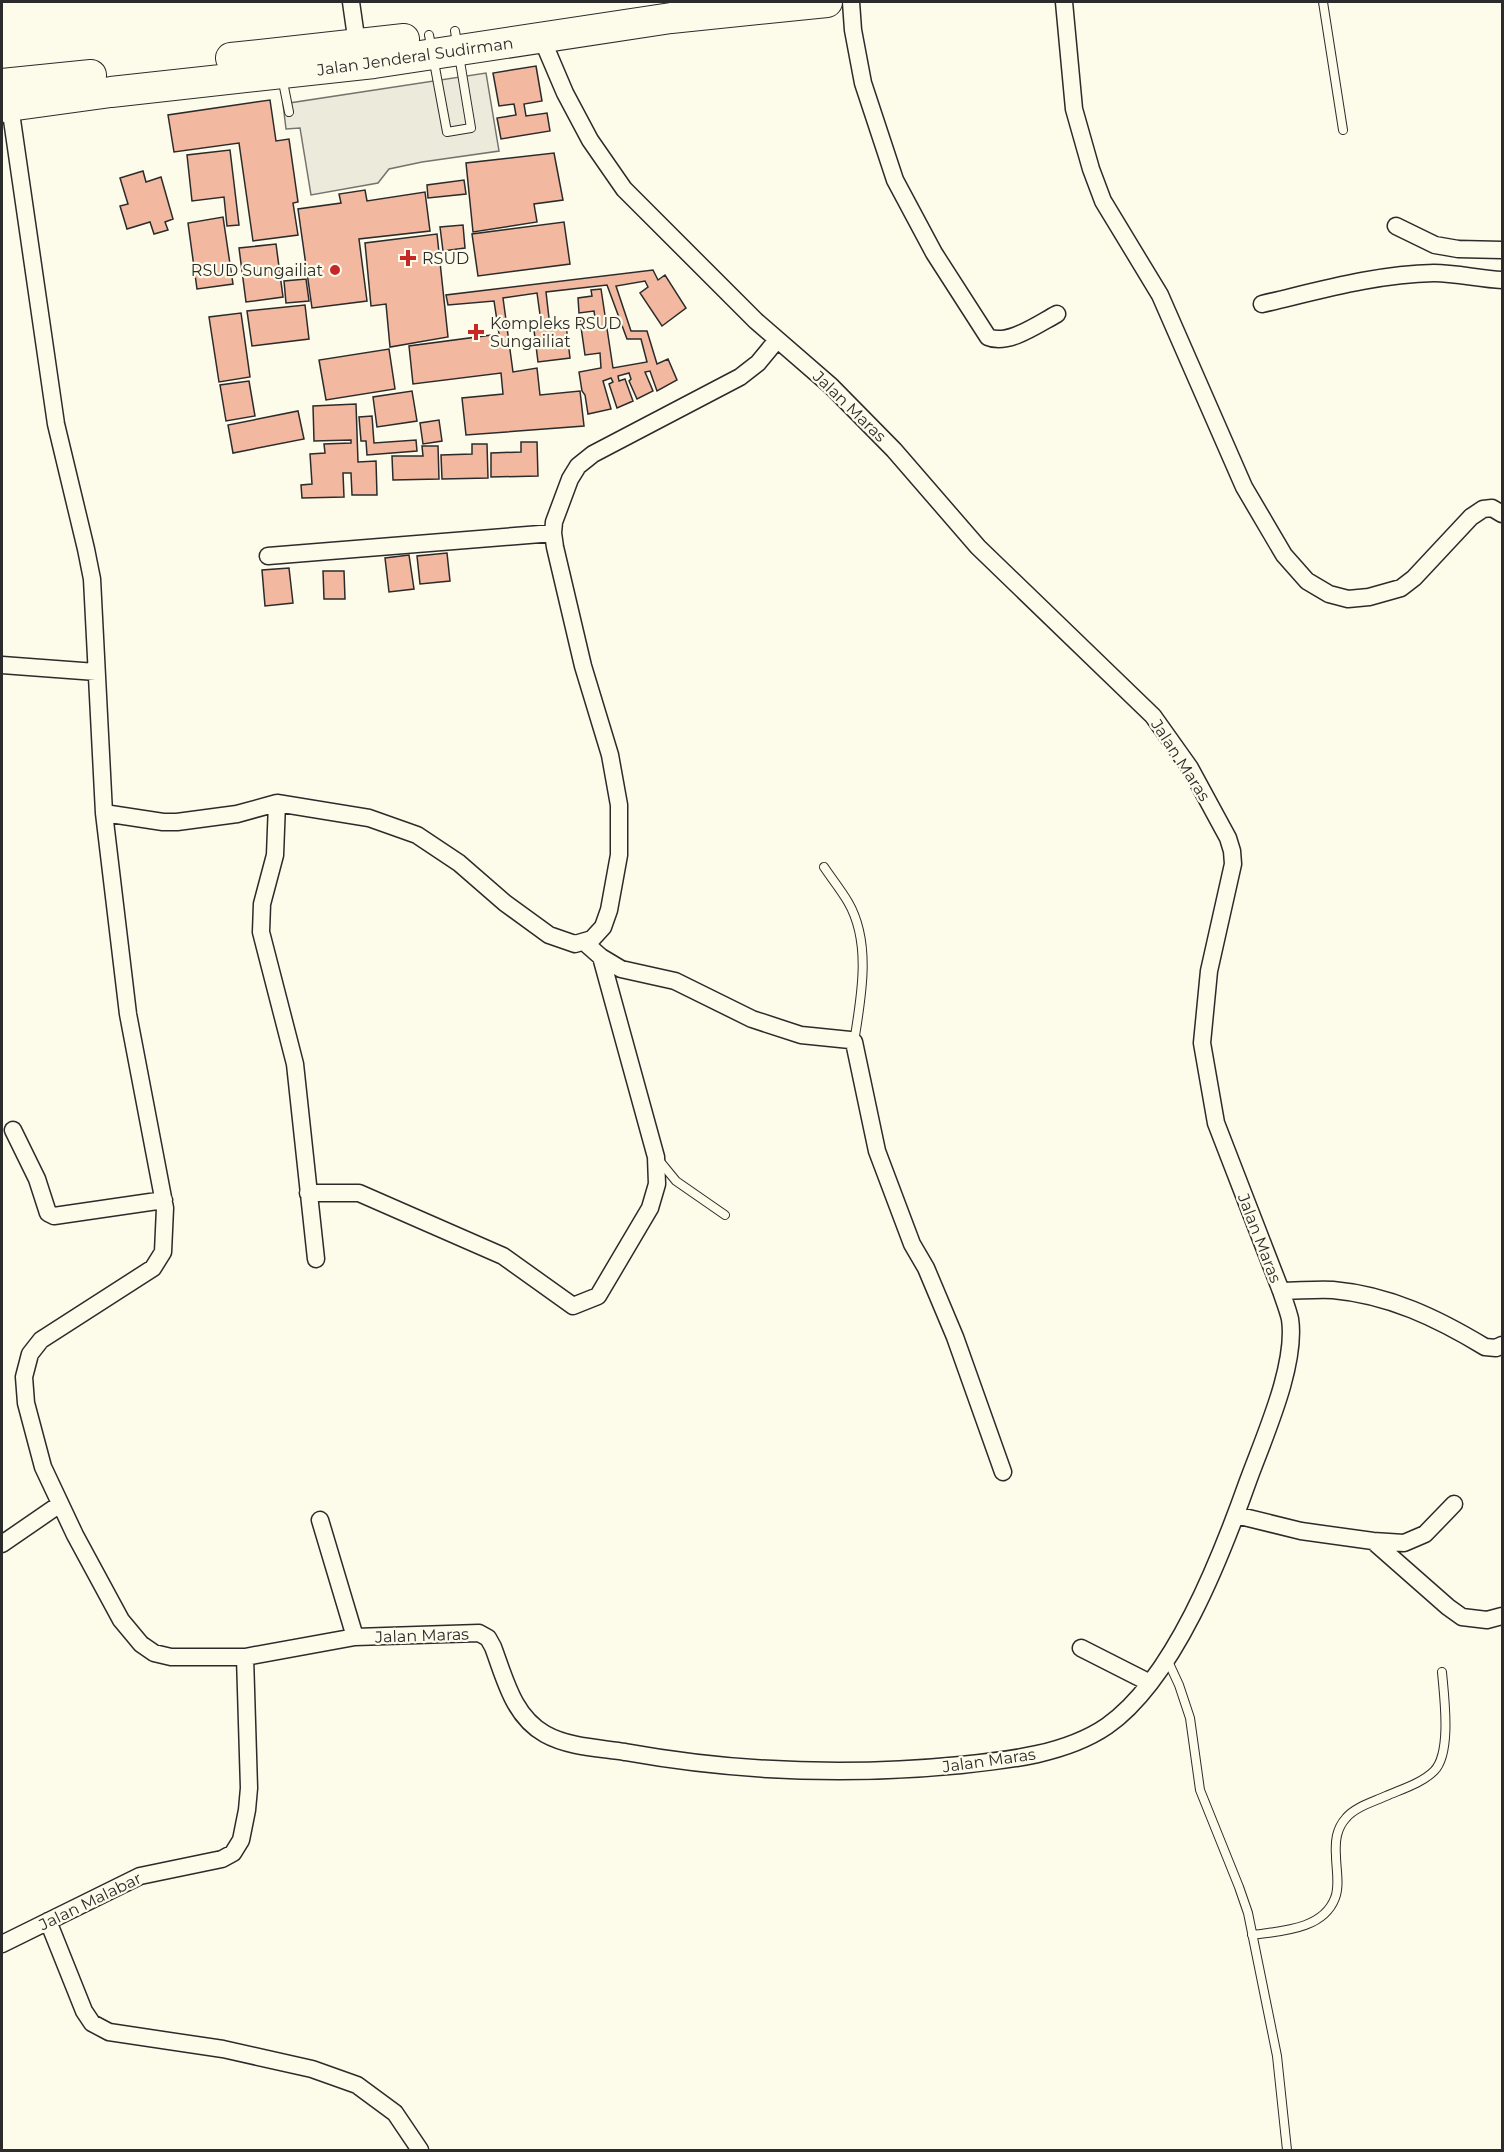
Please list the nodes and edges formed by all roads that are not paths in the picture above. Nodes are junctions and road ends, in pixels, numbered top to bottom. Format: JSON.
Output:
{"nodes":[{"id":1,"x":351,"y":2,"type":"edge"},
{"id":2,"x":688,"y":2,"type":"edge"},
{"id":3,"x":827,"y":2,"type":"edge"},
{"id":4,"x":850,"y":2,"type":"edge"},
{"id":5,"x":1064,"y":2,"type":"edge"},
{"id":6,"x":1323,"y":2,"type":"edge"},
{"id":7,"x":542,"y":39,"type":"junction"},
{"id":8,"x":443,"y":43,"type":"junction"},
{"id":9,"x":358,"y":54,"type":"junction"},
{"id":10,"x":282,"y":73,"type":"junction"},
{"id":11,"x":4,"y":99,"type":"edge"},
{"id":12,"x":289,"y":112,"type":"dead end"},
{"id":13,"x":1343,"y":129,"type":"dead end"},
{"id":14,"x":1396,"y":226,"type":"dead end"},
{"id":15,"x":1503,"y":250,"type":"edge"},
{"id":16,"x":1503,"y":280,"type":"edge"},
{"id":17,"x":1262,"y":304,"type":"dead end"},
{"id":18,"x":1057,"y":314,"type":"dead end"},
{"id":19,"x":777,"y":339,"type":"junction"},
{"id":20,"x":1503,"y":514,"type":"edge"},
{"id":21,"x":553,"y":533,"type":"junction"},
{"id":22,"x":268,"y":556,"type":"dead end"},
{"id":23,"x":2,"y":665,"type":"edge"},
{"id":24,"x":96,"y":672,"type":"junction"},
{"id":25,"x":277,"y":803,"type":"junction"},
{"id":26,"x":104,"y":813,"type":"junction"},
{"id":27,"x":824,"y":867,"type":"dead end"},
{"id":28,"x":584,"y":942,"type":"junction"},
{"id":29,"x":601,"y":957,"type":"junction"},
{"id":30,"x":854,"y":1042,"type":"junction"},
{"id":31,"x":13,"y":1130,"type":"dead end"},
{"id":32,"x":656,"y":1156,"type":"junction"},
{"id":33,"x":308,"y":1193,"type":"junction"},
{"id":34,"x":164,"y":1200,"type":"junction"},
{"id":35,"x":724,"y":1215,"type":"dead end"},
{"id":36,"x":316,"y":1258,"type":"dead end"},
{"id":37,"x":1281,"y":1291,"type":"junction"},
{"id":38,"x":1503,"y":1345,"type":"edge"},
{"id":39,"x":1003,"y":1472,"type":"dead end"},
{"id":40,"x":60,"y":1504,"type":"junction"},
{"id":41,"x":1454,"y":1504,"type":"dead end"},
{"id":42,"x":1236,"y":1515,"type":"junction"},
{"id":43,"x":320,"y":1520,"type":"dead end"},
{"id":44,"x":1373,"y":1541,"type":"junction"},
{"id":45,"x":2,"y":1545,"type":"edge"},
{"id":46,"x":1503,"y":1616,"type":"edge"},
{"id":47,"x":355,"y":1637,"type":"junction"},
{"id":48,"x":1081,"y":1648,"type":"dead end"},
{"id":49,"x":245,"y":1657,"type":"junction"},
{"id":50,"x":1167,"y":1658,"type":"junction"},
{"id":51,"x":1442,"y":1672,"type":"dead end"},
{"id":52,"x":1150,"y":1683,"type":"junction"},
{"id":53,"x":48,"y":1921,"type":"junction"},
{"id":54,"x":1251,"y":1935,"type":"junction"},
{"id":55,"x":2,"y":1944,"type":"edge"},
{"id":56,"x":420,"y":2151,"type":"edge"},
{"id":57,"x":1287,"y":2151,"type":"edge"}],
"edges":[{"from":1,"to":9,"type":"street"},
{"from":2,"to":8,"type":"highway","name":"Jalan Jenderal Sudirman"},
{"from":3,"to":7,"type":"highway","name":"Jalan Jenderal Sudirman"},
{"from":4,"to":18,"type":"street"},
{"from":5,"to":20,"type":"street"},
{"from":6,"to":13,"type":"lane"},
{"from":7,"to":8,"type":"highway","name":"Jalan Jenderal Sudirman"},
{"from":7,"to":19,"type":"street","name":"Jalan Maras"},
{"from":8,"to":8,"type":"lane"},
{"from":8,"to":9,"type":"highway","name":"Jalan Jenderal Sudirman"},
{"from":9,"to":10,"type":"highway","name":"Jalan Jenderal Sudirman"},
{"from":9,"to":11,"type":"highway","name":"Jalan Jenderal Sudirman"},
{"from":10,"to":11,"type":"highway","name":"Jalan Jenderal Sudirman"},
{"from":10,"to":12,"type":"lane"},
{"from":11,"to":24,"type":"street","name":"Jalan Maras"},
{"from":14,"to":15,"type":"street"},
{"from":16,"to":17,"type":"street"},
{"from":19,"to":21,"type":"street"},
{"from":19,"to":37,"type":"street","name":"Jalan Maras"},
{"from":21,"to":22,"type":"street"},
{"from":21,"to":28,"type":"street"},
{"from":23,"to":24,"type":"street"},
{"from":24,"to":26,"type":"street","name":"Jalan Maras"},
{"from":25,"to":26,"type":"street"},
{"from":25,"to":28,"type":"street"},
{"from":25,"to":33,"type":"street"},
{"from":26,"to":34,"type":"street","name":"Jalan Maras"},
{"from":27,"to":30,"type":"lane"},
{"from":28,"to":29,"type":"street"},
{"from":29,"to":30,"type":"street"},
{"from":29,"to":32,"type":"street"},
{"from":30,"to":39,"type":"street"},
{"from":31,"to":34,"type":"street"},
{"from":32,"to":33,"type":"street"},
{"from":32,"to":35,"type":"lane"},
{"from":33,"to":36,"type":"street"},
{"from":34,"to":40,"type":"street","name":"Jalan Maras"},
{"from":37,"to":38,"type":"street"},
{"from":37,"to":42,"type":"street","name":"Jalan Maras"},
{"from":40,"to":45,"type":"street"},
{"from":40,"to":49,"type":"street","name":"Jalan Maras"},
{"from":41,"to":44,"type":"street"},
{"from":42,"to":44,"type":"street"},
{"from":42,"to":50,"type":"street","name":"Jalan Maras"},
{"from":43,"to":47,"type":"street"},
{"from":44,"to":46,"type":"street"},
{"from":47,"to":49,"type":"street","name":"Jalan Maras"},
{"from":47,"to":52,"type":"street","name":"Jalan Maras"},
{"from":48,"to":52,"type":"street"},
{"from":49,"to":53,"type":"street","name":"Jalan Malabar"},
{"from":50,"to":52,"type":"street","name":"Jalan Maras"},
{"from":50,"to":54,"type":"lane"},
{"from":51,"to":54,"type":"lane"},
{"from":53,"to":55,"type":"street","name":"Jalan Malabar"},
{"from":53,"to":56,"type":"street"},
{"from":54,"to":57,"type":"lane"}]}
